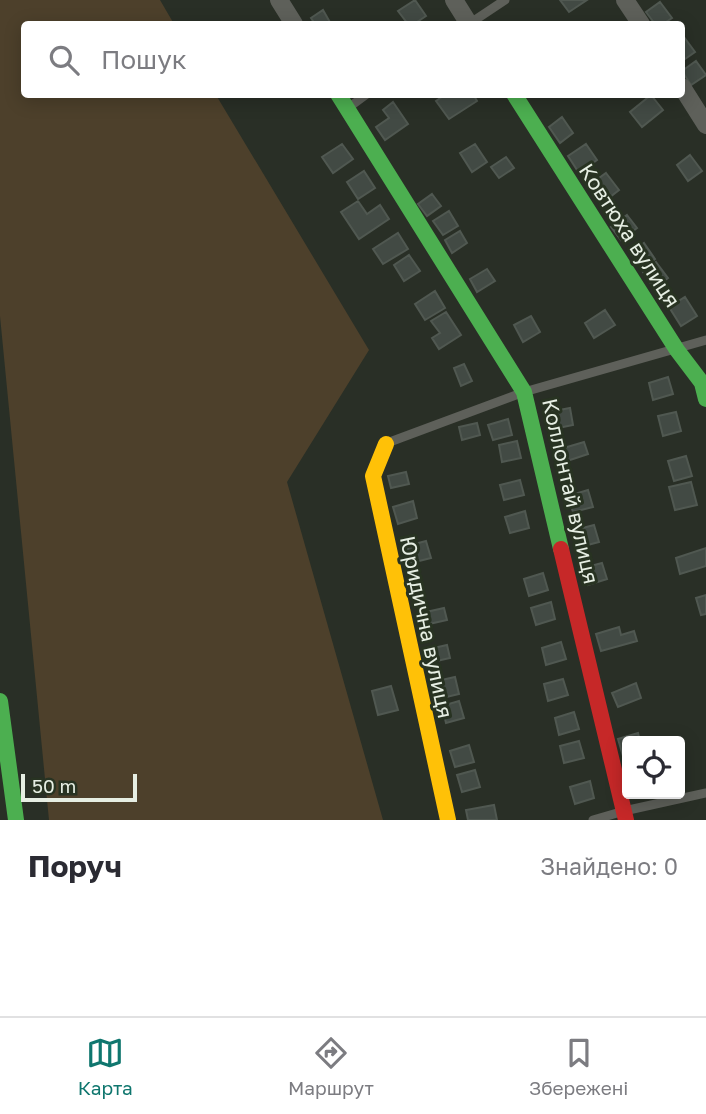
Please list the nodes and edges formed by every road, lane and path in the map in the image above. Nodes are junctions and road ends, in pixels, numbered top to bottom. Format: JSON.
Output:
{"nodes":[{"id":1,"x":279,"y":0,"type":"edge"},
{"id":2,"x":454,"y":0,"type":"edge"},
{"id":3,"x":505,"y":0,"type":"edge"},
{"id":4,"x":625,"y":0,"type":"edge"},
{"id":5,"x":292,"y":21,"type":"edge"},
{"id":6,"x":467,"y":21,"type":"edge"},
{"id":7,"x":474,"y":21,"type":"edge"},
{"id":8,"x":639,"y":21,"type":"edge"},
{"id":9,"x":685,"y":93,"type":"edge"},
{"id":10,"x":517,"y":98,"type":"edge"},
{"id":11,"x":342,"y":102,"type":"edge"},
{"id":12,"x":706,"y":125,"type":"edge"},
{"id":13,"x":706,"y":340,"type":"edge"},
{"id":14,"x":677,"y":350,"type":"junction"},
{"id":15,"x":524,"y":392,"type":"junction"},
{"id":16,"x":706,"y":399,"type":"edge"},
{"id":17,"x":386,"y":444,"type":"joint"},
{"id":18,"x":0,"y":701,"type":"edge"},
{"id":19,"x":706,"y":793,"type":"edge"},
{"id":20,"x":625,"y":815,"type":"edge"},
{"id":21,"x":16,"y":820,"type":"edge"},
{"id":22,"x":448,"y":820,"type":"edge"},
{"id":23,"x":593,"y":820,"type":"edge"}],
"edges":[{"from":1,"to":5,"type":"street"},
{"from":2,"to":6,"type":"street"},
{"from":3,"to":7,"type":"lane"},
{"from":4,"to":8,"type":"street"},
{"from":9,"to":12,"type":"street"},
{"from":10,"to":14,"type":"street","name":"Ковтюха вулиця"},
{"from":11,"to":15,"type":"street","name":"Коллонтай вулиця"},
{"from":13,"to":14,"type":"lane"},
{"from":14,"to":15,"type":"lane"},
{"from":14,"to":16,"type":"street","name":"Ковтюха вулиця"},
{"from":15,"to":17,"type":"lane"},
{"from":15,"to":20,"type":"street","name":"Коллонтай вулиця"},
{"from":17,"to":22,"type":"street","name":"Юридична вулиця"},
{"from":18,"to":21,"type":"street"},
{"from":19,"to":20,"type":"lane"},
{"from":20,"to":23,"type":"lane"}]}
